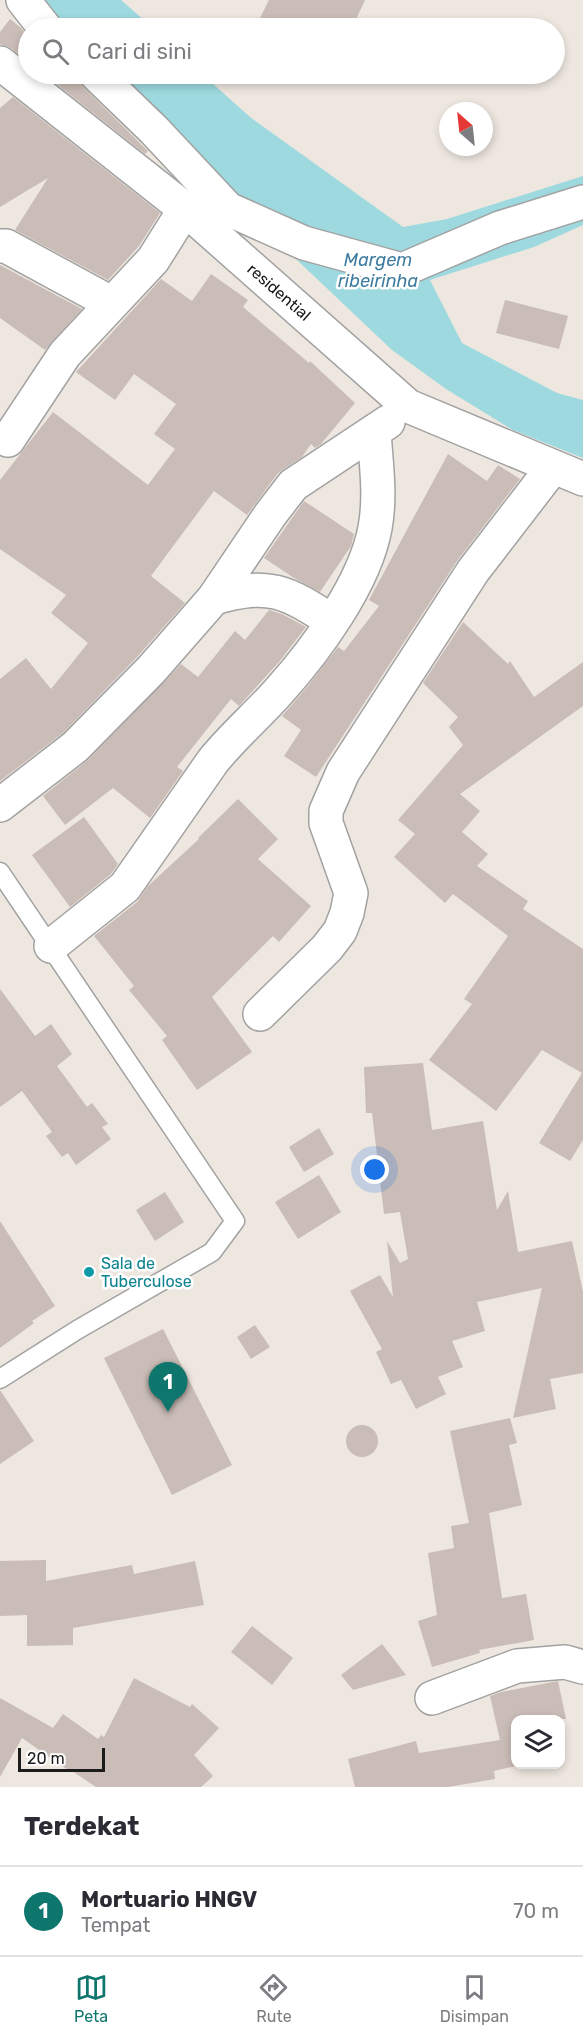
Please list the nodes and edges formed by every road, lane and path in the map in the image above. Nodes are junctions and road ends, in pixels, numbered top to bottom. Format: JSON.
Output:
{"nodes":[{"id":1,"x":23,"y":0,"type":"edge"},
{"id":2,"x":37,"y":18,"type":"edge"},
{"id":3,"x":0,"y":63,"type":"edge"},
{"id":4,"x":18,"y":77,"type":"edge"},
{"id":5,"x":27,"y":84,"type":"edge"},
{"id":6,"x":106,"y":84,"type":"edge"},
{"id":7,"x":583,"y":202,"type":"edge"},
{"id":8,"x":185,"y":209,"type":"junction"},
{"id":9,"x":0,"y":246,"type":"edge"},
{"id":10,"x":111,"y":303,"type":"junction"},
{"id":11,"x":408,"y":406,"type":"junction"},
{"id":12,"x":374,"y":432,"type":"junction"},
{"id":13,"x":8,"y":440,"type":"dead end"},
{"id":14,"x":553,"y":467,"type":"junction"},
{"id":15,"x":583,"y":479,"type":"edge"},
{"id":16,"x":214,"y":598,"type":"junction"},
{"id":17,"x":332,"y":621,"type":"junction"},
{"id":18,"x":0,"y":805,"type":"edge"},
{"id":19,"x":0,"y":872,"type":"edge"},
{"id":20,"x":51,"y":945,"type":"junction"},
{"id":21,"x":260,"y":1014,"type":"dead end"},
{"id":22,"x":0,"y":1379,"type":"edge"},
{"id":23,"x":583,"y":1666,"type":"edge"},
{"id":24,"x":432,"y":1698,"type":"dead end"}],
"edges":[{"from":1,"to":2,"type":"street"},
{"from":3,"to":4,"type":"street","name":"residential"},
{"from":5,"to":8,"type":"street","name":"residential"},
{"from":6,"to":7,"type":"street"},
{"from":8,"to":10,"type":"street"},
{"from":8,"to":11,"type":"street","name":"residential"},
{"from":9,"to":10,"type":"street"},
{"from":10,"to":13,"type":"street"},
{"from":11,"to":12,"type":"street"},
{"from":11,"to":14,"type":"street","name":"residential"},
{"from":12,"to":16,"type":"street"},
{"from":12,"to":17,"type":"street"},
{"from":14,"to":15,"type":"street","name":"residential"},
{"from":14,"to":21,"type":"street"},
{"from":16,"to":17,"type":"street"},
{"from":16,"to":18,"type":"street"},
{"from":17,"to":20,"type":"street"},
{"from":19,"to":20,"type":"lane"},
{"from":20,"to":22,"type":"lane"},
{"from":23,"to":24,"type":"street"}]}
